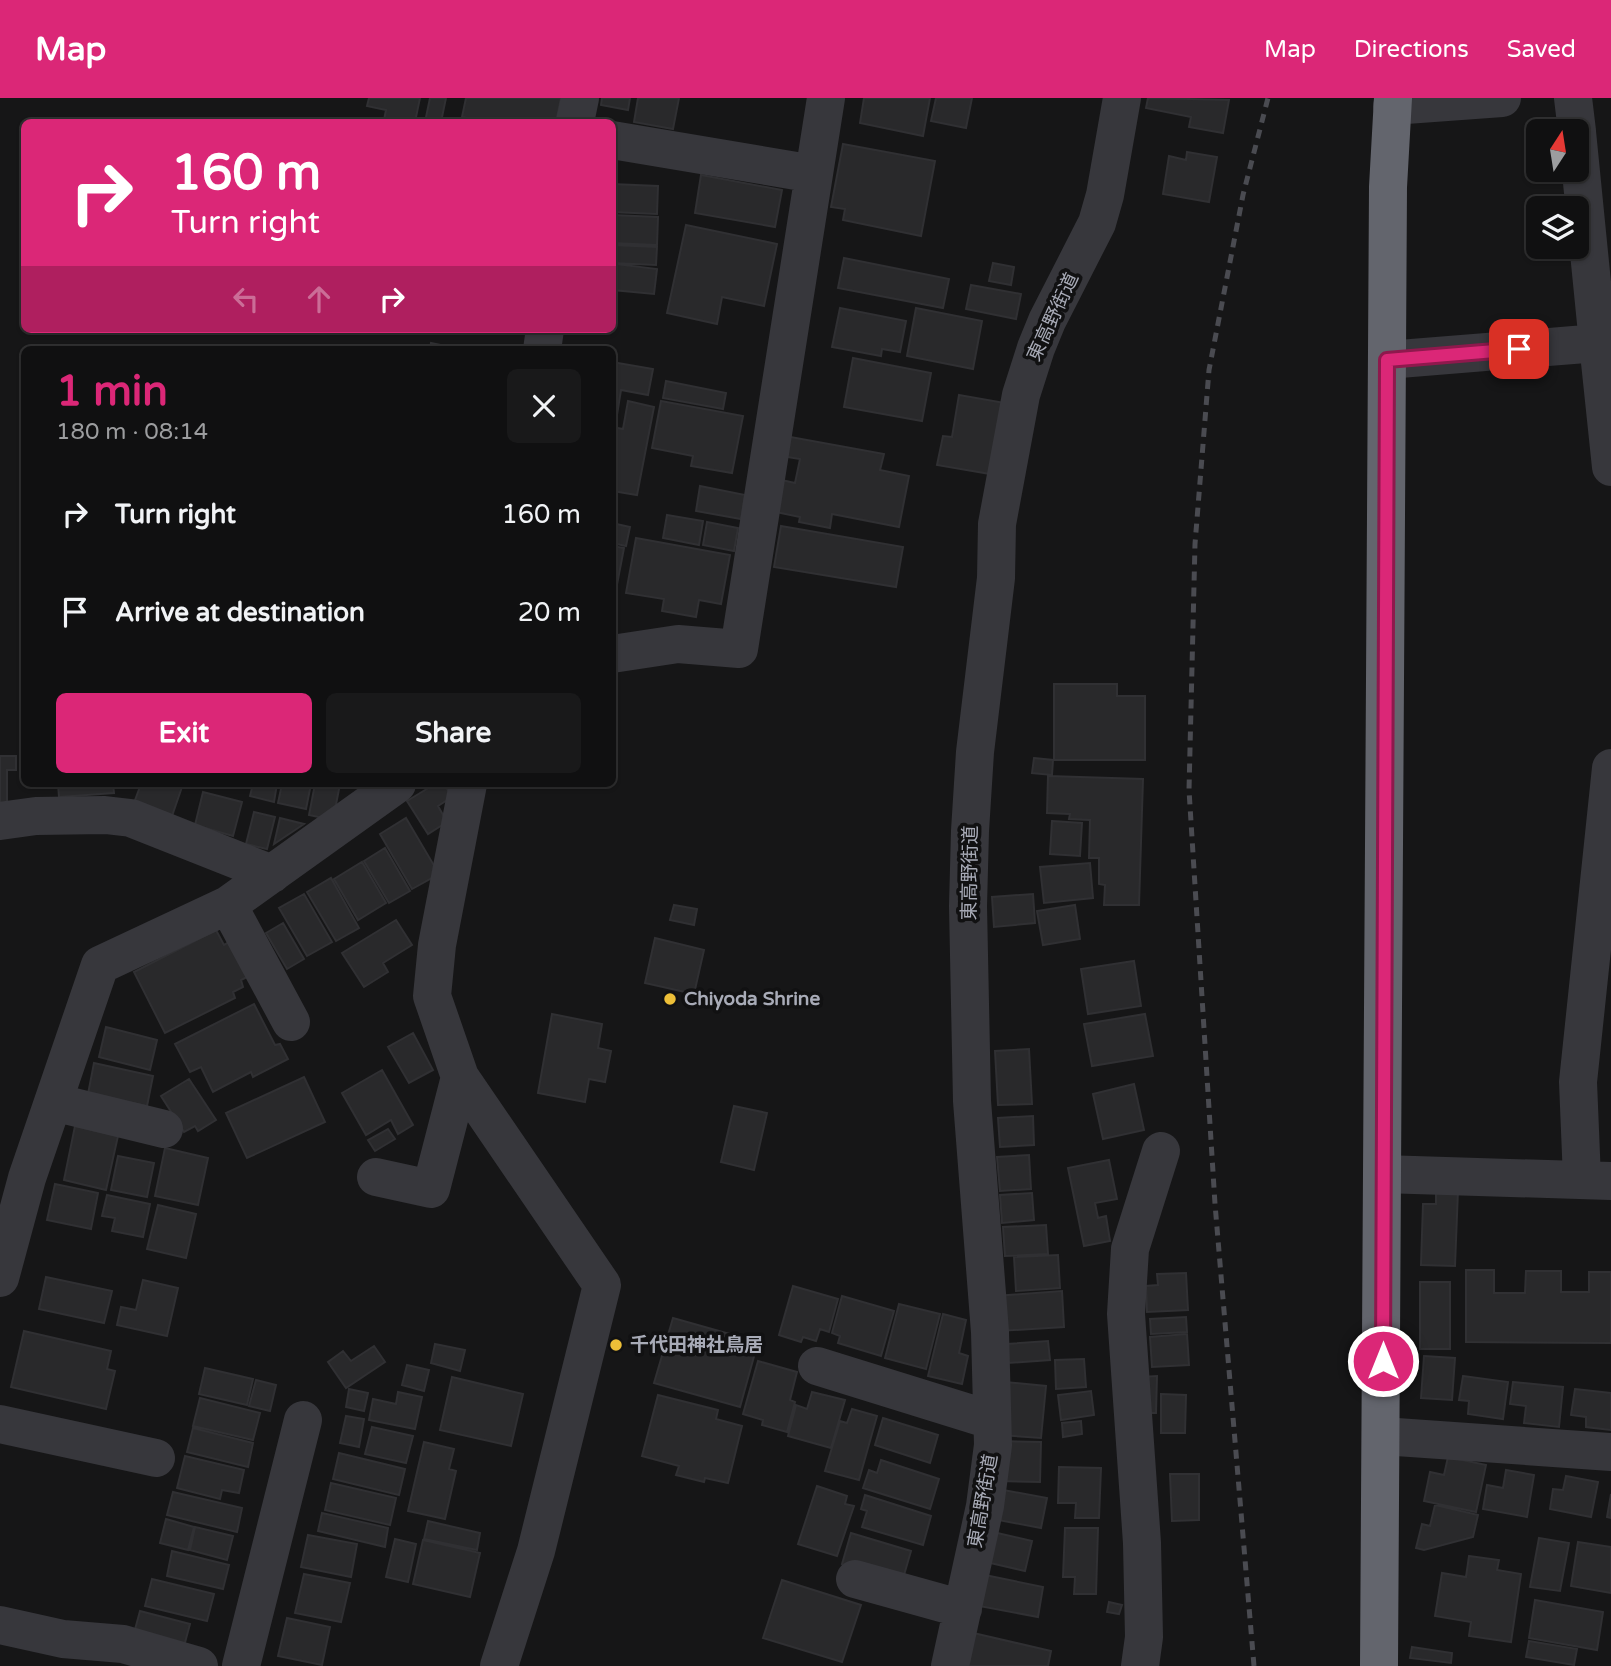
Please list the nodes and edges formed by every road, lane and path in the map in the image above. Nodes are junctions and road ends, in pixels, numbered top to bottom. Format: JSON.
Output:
{"nodes":[{"id":1,"x":580,"y":98,"type":"edge"},
{"id":2,"x":826,"y":98,"type":"edge"},
{"id":3,"x":1122,"y":98,"type":"edge"},
{"id":4,"x":1502,"y":98,"type":"edge"},
{"id":5,"x":1573,"y":98,"type":"edge"},
{"id":6,"x":1393,"y":102,"type":"edge"},
{"id":7,"x":576,"y":119,"type":"edge"},
{"id":8,"x":1575,"y":119,"type":"edge"},
{"id":9,"x":616,"y":141,"type":"edge"},
{"id":10,"x":814,"y":174,"type":"junction"},
{"id":11,"x":1582,"y":182,"type":"edge"},
{"id":12,"x":1598,"y":343,"type":"junction"},
{"id":13,"x":1387,"y":360,"type":"junction"},
{"id":14,"x":1611,"y":467,"type":"edge"},
{"id":15,"x":616,"y":653,"type":"edge"},
{"id":16,"x":1611,"y":768,"type":"edge"},
{"id":17,"x":393,"y":787,"type":"edge"},
{"id":18,"x":467,"y":787,"type":"edge"},
{"id":19,"x":24,"y":807,"type":"edge"},
{"id":20,"x":272,"y":874,"type":"junction"},
{"id":21,"x":228,"y":905,"type":"junction"},
{"id":22,"x":291,"y":1022,"type":"dead end"},
{"id":23,"x":460,"y":1077,"type":"junction"},
{"id":24,"x":53,"y":1102,"type":"junction"},
{"id":25,"x":164,"y":1129,"type":"dead end"},
{"id":26,"x":1161,"y":1151,"type":"dead end"},
{"id":27,"x":1382,"y":1174,"type":"junction"},
{"id":28,"x":376,"y":1177,"type":"dead end"},
{"id":29,"x":1597,"y":1180,"type":"edge"},
{"id":30,"x":0,"y":1278,"type":"edge"},
{"id":31,"x":817,"y":1366,"type":"dead end"},
{"id":32,"x":303,"y":1420,"type":"dead end"},
{"id":33,"x":991,"y":1420,"type":"junction"},
{"id":34,"x":0,"y":1424,"type":"edge"},
{"id":35,"x":1382,"y":1436,"type":"junction"},
{"id":36,"x":1611,"y":1452,"type":"edge"},
{"id":37,"x":156,"y":1458,"type":"dead end"},
{"id":38,"x":855,"y":1579,"type":"dead end"},
{"id":39,"x":963,"y":1609,"type":"junction"},
{"id":40,"x":0,"y":1625,"type":"edge"},
{"id":41,"x":238,"y":1665,"type":"edge"},
{"id":42,"x":199,"y":1666,"type":"edge"},
{"id":43,"x":499,"y":1666,"type":"edge"},
{"id":44,"x":950,"y":1666,"type":"edge"},
{"id":45,"x":1140,"y":1666,"type":"edge"},
{"id":46,"x":1380,"y":1666,"type":"edge"}],
"edges":[{"from":1,"to":7,"type":"street"},
{"from":2,"to":10,"type":"street"},
{"from":3,"to":33,"type":"street","name":"東高野街道"},
{"from":4,"to":6,"type":"street"},
{"from":5,"to":8,"type":"street"},
{"from":6,"to":13,"type":"highway"},
{"from":9,"to":10,"type":"street"},
{"from":10,"to":15,"type":"street"},
{"from":11,"to":12,"type":"street"},
{"from":12,"to":13,"type":"street"},
{"from":12,"to":14,"type":"street"},
{"from":13,"to":27,"type":"highway"},
{"from":16,"to":29,"type":"street"},
{"from":17,"to":20,"type":"street"},
{"from":18,"to":23,"type":"street"},
{"from":19,"to":20,"type":"street"},
{"from":20,"to":21,"type":"street"},
{"from":21,"to":22,"type":"street"},
{"from":21,"to":24,"type":"street"},
{"from":23,"to":28,"type":"street"},
{"from":23,"to":43,"type":"street"},
{"from":24,"to":25,"type":"street"},
{"from":24,"to":30,"type":"street"},
{"from":26,"to":45,"type":"street"},
{"from":27,"to":29,"type":"street"},
{"from":27,"to":35,"type":"highway"},
{"from":31,"to":33,"type":"street"},
{"from":32,"to":41,"type":"street"},
{"from":33,"to":39,"type":"street","name":"東高野街道"},
{"from":34,"to":37,"type":"street"},
{"from":35,"to":36,"type":"street"},
{"from":35,"to":46,"type":"highway"},
{"from":38,"to":39,"type":"street"},
{"from":39,"to":44,"type":"street","name":"東高野街道"},
{"from":40,"to":42,"type":"street"}]}
